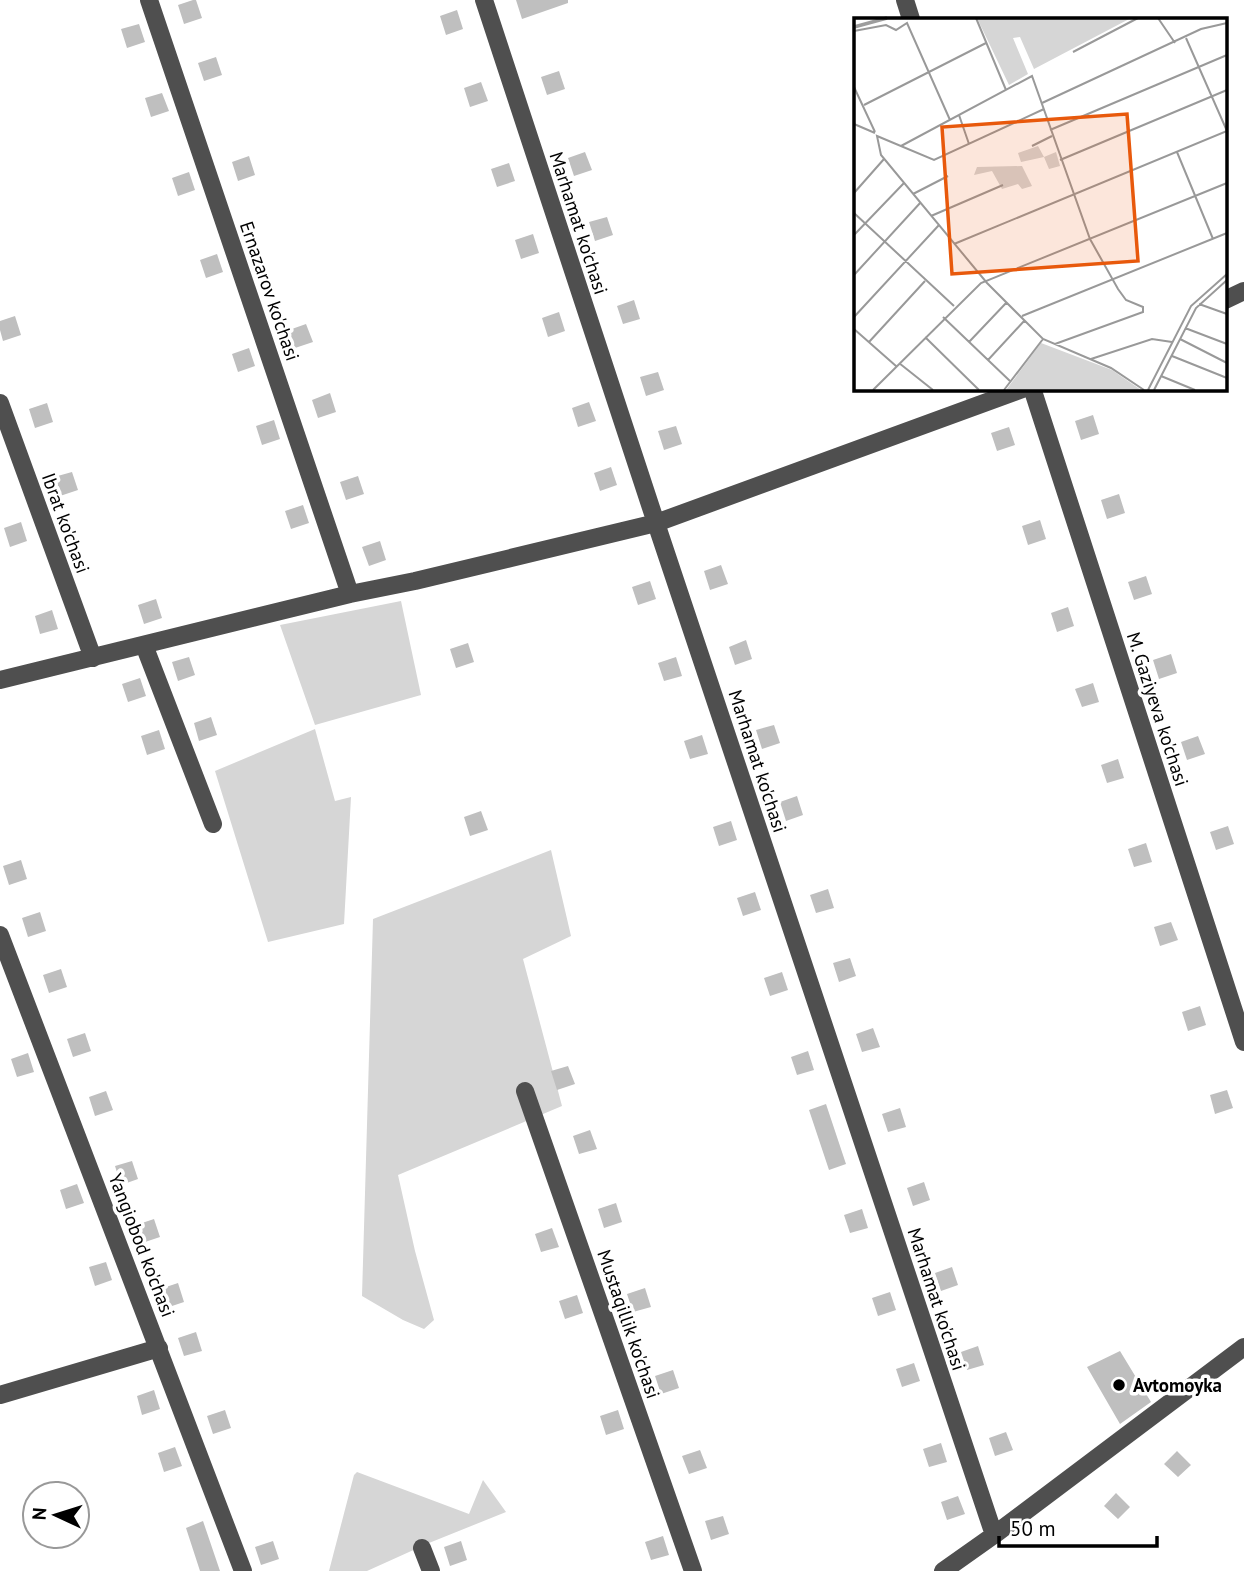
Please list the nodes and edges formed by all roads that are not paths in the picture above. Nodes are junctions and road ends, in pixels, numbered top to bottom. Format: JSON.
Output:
{"nodes":[{"id":1,"x":149,"y":0,"type":"edge"},
{"id":2,"x":484,"y":0,"type":"edge"},
{"id":3,"x":905,"y":0,"type":"edge"},
{"id":4,"x":911,"y":18,"type":"edge"},
{"id":5,"x":1244,"y":291,"type":"edge"},
{"id":6,"x":1226,"y":300,"type":"edge"},
{"id":7,"x":1020,"y":390,"type":"edge"},
{"id":8,"x":1033,"y":390,"type":"edge"},
{"id":9,"x":0,"y":403,"type":"edge"},
{"id":10,"x":656,"y":523,"type":"junction"},
{"id":11,"x":350,"y":594,"type":"junction"},
{"id":12,"x":144,"y":645,"type":"junction"},
{"id":13,"x":93,"y":658,"type":"junction"},
{"id":14,"x":0,"y":680,"type":"edge"},
{"id":15,"x":213,"y":824,"type":"dead end"},
{"id":16,"x":0,"y":935,"type":"edge"},
{"id":17,"x":1244,"y":1042,"type":"edge"},
{"id":18,"x":525,"y":1091,"type":"dead end"},
{"id":19,"x":1244,"y":1347,"type":"edge"},
{"id":20,"x":159,"y":1348,"type":"junction"},
{"id":21,"x":0,"y":1395,"type":"edge"},
{"id":22,"x":994,"y":1535,"type":"junction"},
{"id":23,"x":422,"y":1548,"type":"dead end"},
{"id":24,"x":243,"y":1571,"type":"edge"},
{"id":25,"x":431,"y":1571,"type":"edge"},
{"id":26,"x":693,"y":1571,"type":"edge"},
{"id":27,"x":943,"y":1571,"type":"edge"}],
"edges":[{"from":1,"to":11,"type":"street","name":"Ernazarov ko'chasi"},
{"from":2,"to":10,"type":"street","name":"Marhamat ko'chasi"},
{"from":3,"to":4,"type":"street"},
{"from":5,"to":6,"type":"street"},
{"from":7,"to":10,"type":"street"},
{"from":8,"to":17,"type":"street","name":"M. Gaziyeva ko'chasi"},
{"from":9,"to":13,"type":"street","name":"Ibrat ko'chasi"},
{"from":10,"to":11,"type":"street"},
{"from":10,"to":22,"type":"street","name":"Marhamat ko'chasi"},
{"from":11,"to":12,"type":"street"},
{"from":12,"to":13,"type":"street"},
{"from":12,"to":15,"type":"street"},
{"from":13,"to":14,"type":"street"},
{"from":16,"to":20,"type":"street","name":"Yangiobod ko'chasi"},
{"from":18,"to":26,"type":"street","name":"Mustaqillik ko'chasi"},
{"from":19,"to":22,"type":"street"},
{"from":20,"to":21,"type":"street"},
{"from":20,"to":24,"type":"street","name":"Yangiobod ko'chasi"},
{"from":22,"to":27,"type":"street"},
{"from":23,"to":25,"type":"street"}]}
